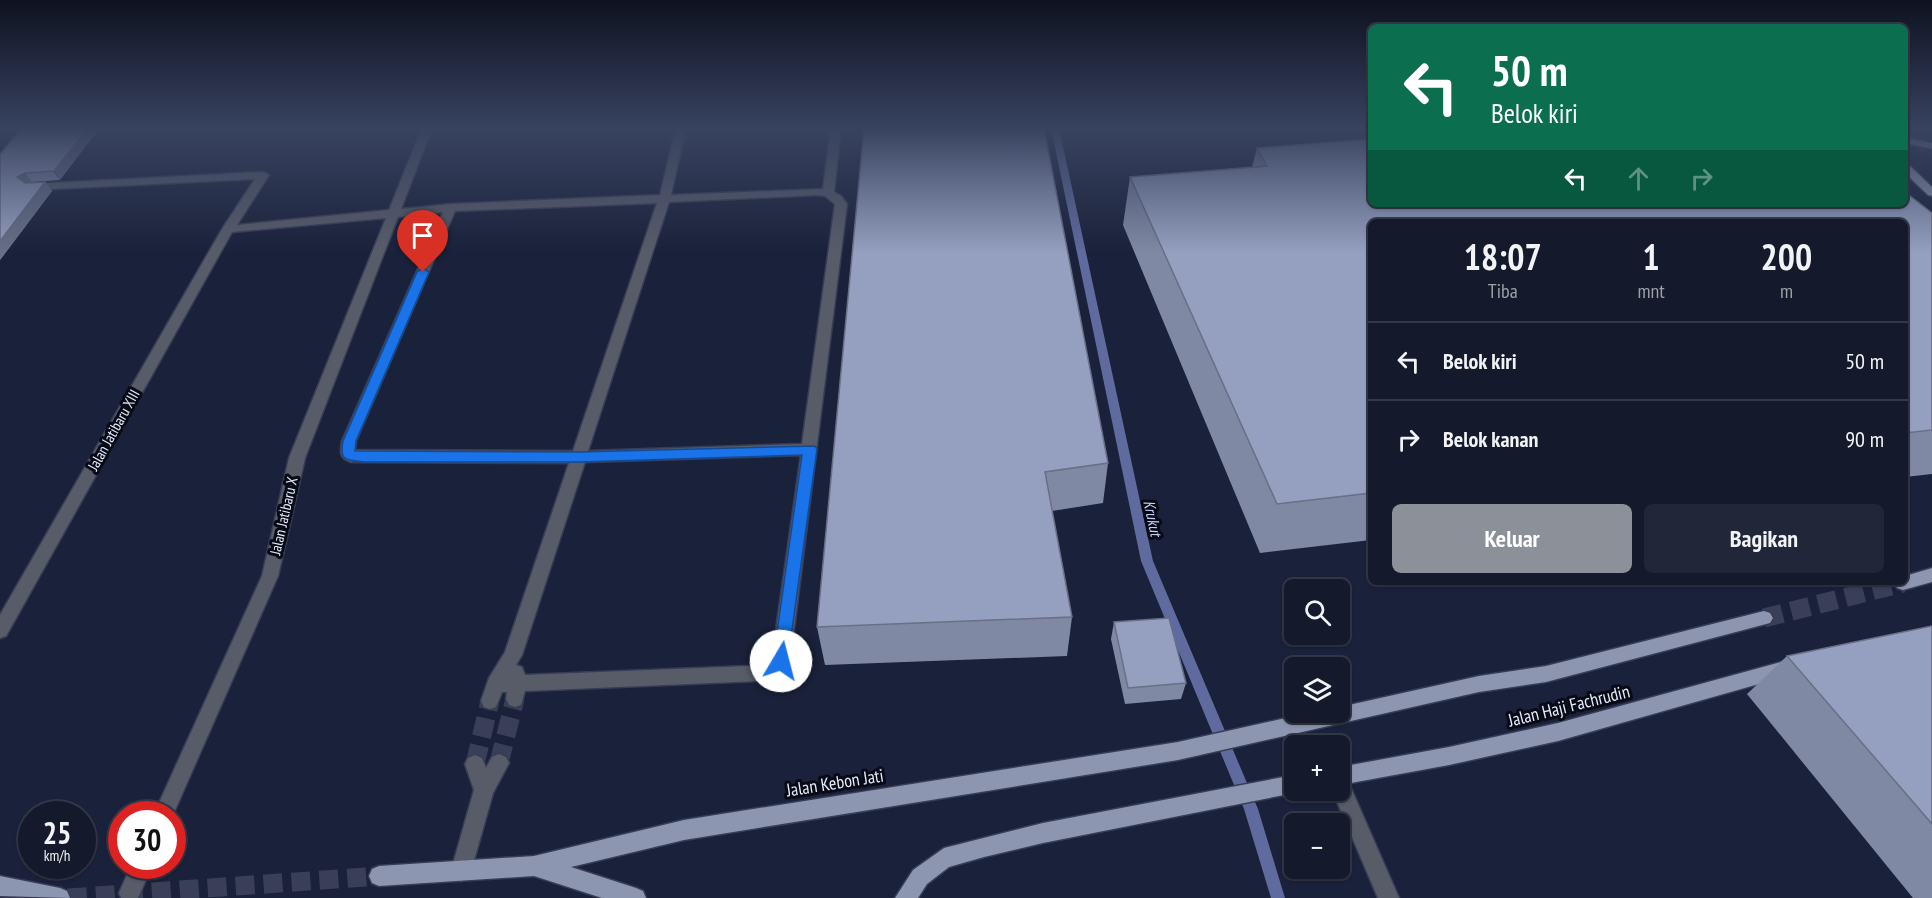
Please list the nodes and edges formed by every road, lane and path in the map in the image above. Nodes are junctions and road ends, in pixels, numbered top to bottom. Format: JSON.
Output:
{"nodes":[{"id":1,"x":410,"y":170,"type":"edge"},
{"id":2,"x":671,"y":170,"type":"edge"},
{"id":3,"x":831,"y":170,"type":"edge"},
{"id":4,"x":1909,"y":170,"type":"edge"},
{"id":5,"x":32,"y":187,"type":"edge"},
{"id":6,"x":1932,"y":193,"type":"edge"},
{"id":7,"x":828,"y":194,"type":"junction"},
{"id":8,"x":665,"y":197,"type":"junction"},
{"id":9,"x":451,"y":208,"type":"junction"},
{"id":10,"x":393,"y":213,"type":"junction"},
{"id":11,"x":228,"y":229,"type":"junction"},
{"id":12,"x":810,"y":449,"type":"junction"},
{"id":13,"x":580,"y":457,"type":"junction"},
{"id":14,"x":1932,"y":575,"type":"edge"},
{"id":15,"x":1908,"y":582,"type":"edge"},
{"id":16,"x":1764,"y":618,"type":"tunnel mouth"},
{"id":17,"x":0,"y":631,"type":"edge"},
{"id":18,"x":513,"y":655,"type":"junction"},
{"id":19,"x":1806,"y":664,"type":"edge"},
{"id":20,"x":516,"y":691,"type":"junction"},
{"id":21,"x":499,"y":763,"type":"tunnel mouth"},
{"id":22,"x":475,"y":764,"type":"tunnel mouth"},
{"id":23,"x":1350,"y":774,"type":"edge"},
{"id":24,"x":1284,"y":786,"type":"edge"},
{"id":25,"x":484,"y":790,"type":"junction"},
{"id":26,"x":170,"y":801,"type":"edge"},
{"id":27,"x":1347,"y":801,"type":"edge"},
{"id":28,"x":534,"y":866,"type":"junction"},
{"id":29,"x":461,"y":871,"type":"junction"},
{"id":30,"x":379,"y":876,"type":"tunnel mouth"},
{"id":31,"x":136,"y":879,"type":"edge"},
{"id":32,"x":0,"y":886,"type":"edge"},
{"id":33,"x":129,"y":893,"type":"dead end"},
{"id":34,"x":60,"y":898,"type":"edge"},
{"id":35,"x":636,"y":898,"type":"edge"},
{"id":36,"x":905,"y":898,"type":"edge"},
{"id":37,"x":1389,"y":898,"type":"edge"}],
"edges":[{"from":1,"to":10,"type":"street","name":"Jalan Jatibaru X"},
{"from":2,"to":8,"type":"street"},
{"from":3,"to":7,"type":"street"},
{"from":4,"to":6,"type":"main road"},
{"from":5,"to":11,"type":"street","name":"Jalan Jatibaru XIII"},
{"from":7,"to":8,"type":"street"},
{"from":7,"to":12,"type":"street"},
{"from":8,"to":9,"type":"street"},
{"from":8,"to":13,"type":"street"},
{"from":9,"to":10,"type":"street"},
{"from":9,"to":13,"type":"street"},
{"from":10,"to":11,"type":"street"},
{"from":10,"to":26,"type":"street","name":"Jalan Jatibaru X"},
{"from":11,"to":17,"type":"street","name":"Jalan Jatibaru XIII"},
{"from":12,"to":13,"type":"street"},
{"from":12,"to":20,"type":"street"},
{"from":13,"to":18,"type":"street"},
{"from":14,"to":15,"type":"main road"},
{"from":16,"to":28,"type":"main road","name":"Jalan Kebon Jati"},
{"from":18,"to":20,"type":"street"},
{"from":18,"to":20,"type":"street"},
{"from":19,"to":23,"type":"main road","name":"Jalan Haji Fachrudin"},
{"from":21,"to":25,"type":"street"},
{"from":22,"to":25,"type":"street"},
{"from":24,"to":36,"type":"main road"},
{"from":25,"to":29,"type":"street"},
{"from":27,"to":37,"type":"street"},
{"from":28,"to":29,"type":"main road","name":"Jalan Kebon Jati"},
{"from":28,"to":35,"type":"main road"},
{"from":29,"to":30,"type":"main road","name":"Jalan Kebon Jati"},
{"from":31,"to":33,"type":"street"},
{"from":32,"to":34,"type":"main road"}]}
